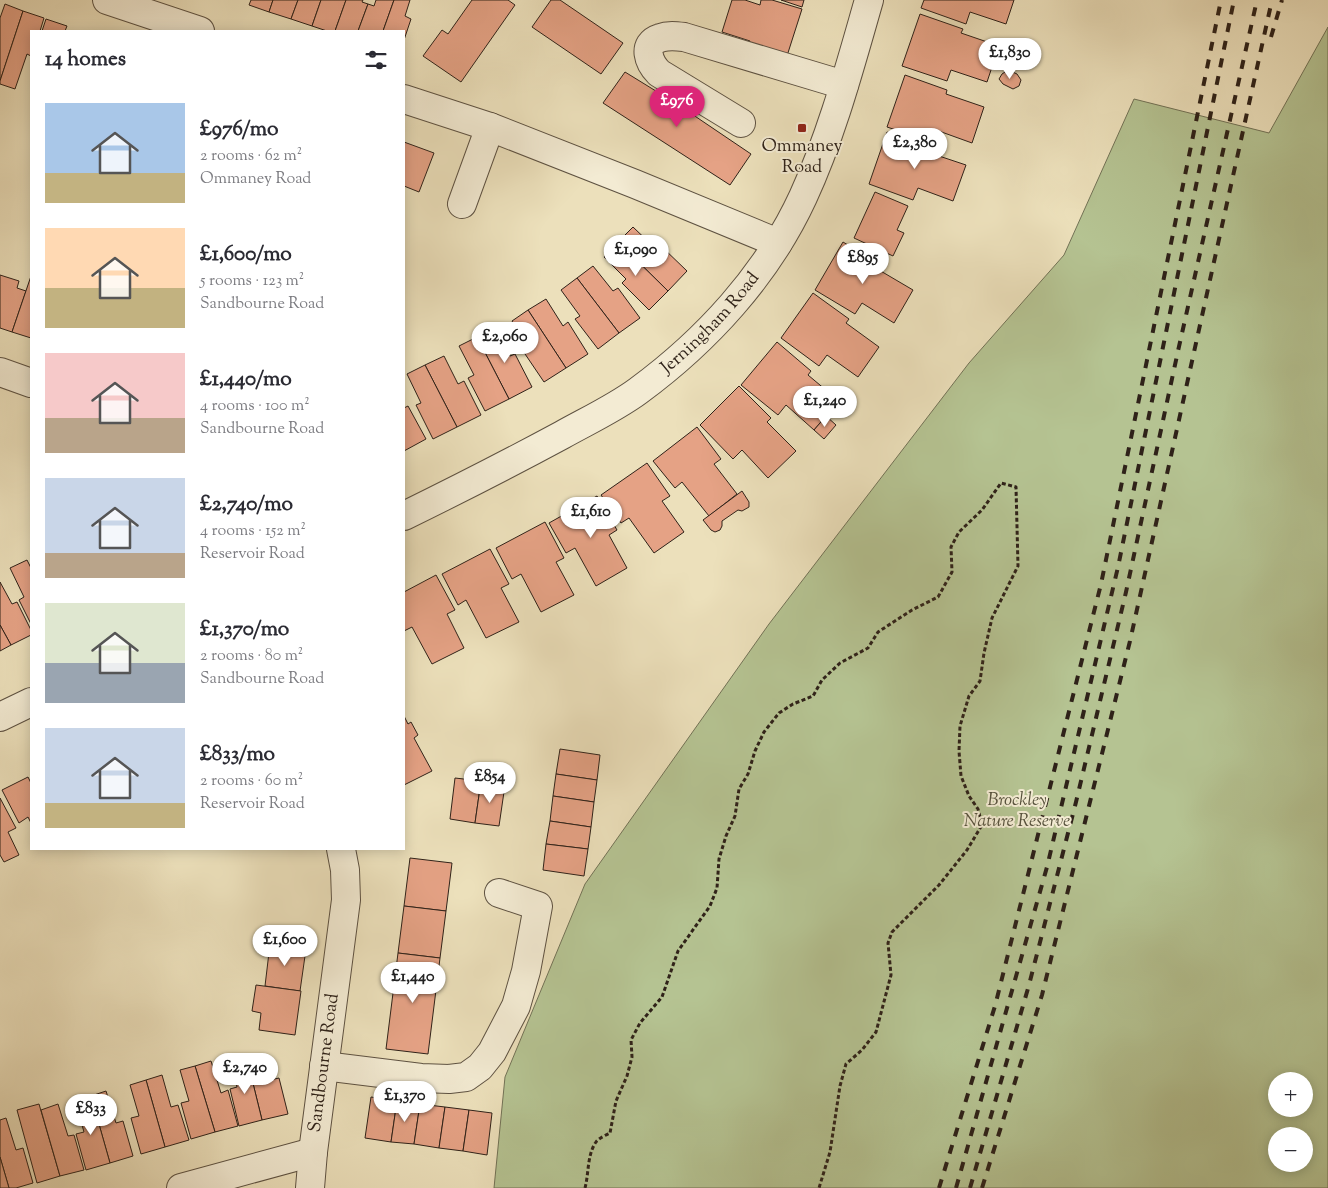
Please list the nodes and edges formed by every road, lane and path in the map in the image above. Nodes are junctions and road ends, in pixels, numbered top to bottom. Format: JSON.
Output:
{"nodes":[{"id":1,"x":107,"y":0,"type":"edge"},
{"id":2,"x":870,"y":0,"type":"edge"},
{"id":3,"x":197,"y":30,"type":"edge"},
{"id":4,"x":844,"y":85,"type":"junction"},
{"id":5,"x":405,"y":99,"type":"edge"},
{"id":6,"x":741,"y":124,"type":"dead end"},
{"id":7,"x":490,"y":127,"type":"junction"},
{"id":8,"x":462,"y":204,"type":"dead end"},
{"id":9,"x":778,"y":243,"type":"junction"},
{"id":10,"x":0,"y":372,"type":"edge"},
{"id":11,"x":30,"y":383,"type":"edge"},
{"id":12,"x":405,"y":516,"type":"edge"},
{"id":13,"x":30,"y":702,"type":"edge"},
{"id":14,"x":0,"y":717,"type":"edge"},
{"id":15,"x":340,"y":850,"type":"edge"},
{"id":16,"x":499,"y":893,"type":"dead end"},
{"id":17,"x":324,"y":1066,"type":"junction"},
{"id":18,"x":313,"y":1152,"type":"junction"},
{"id":19,"x":181,"y":1188,"type":"edge"},
{"id":20,"x":310,"y":1188,"type":"edge"},
{"id":21,"x":585,"y":1188,"type":"edge"},
{"id":22,"x":819,"y":1188,"type":"edge"}],
"edges":[{"from":1,"to":3,"type":"street"},
{"from":2,"to":4,"type":"street","name":"Jerningham Road"},
{"from":4,"to":6,"type":"street"},
{"from":4,"to":9,"type":"street","name":"Jerningham Road"},
{"from":5,"to":7,"type":"street"},
{"from":7,"to":8,"type":"street"},
{"from":7,"to":9,"type":"street"},
{"from":9,"to":12,"type":"street","name":"Jerningham Road"},
{"from":10,"to":11,"type":"street"},
{"from":13,"to":14,"type":"street"},
{"from":15,"to":17,"type":"street","name":"Sandbourne Road"},
{"from":16,"to":17,"type":"street"},
{"from":17,"to":18,"type":"street","name":"Sandbourne Road"},
{"from":18,"to":19,"type":"street"},
{"from":18,"to":20,"type":"street","name":"Sandbourne Road"},
{"from":21,"to":22,"type":"path"}]}
